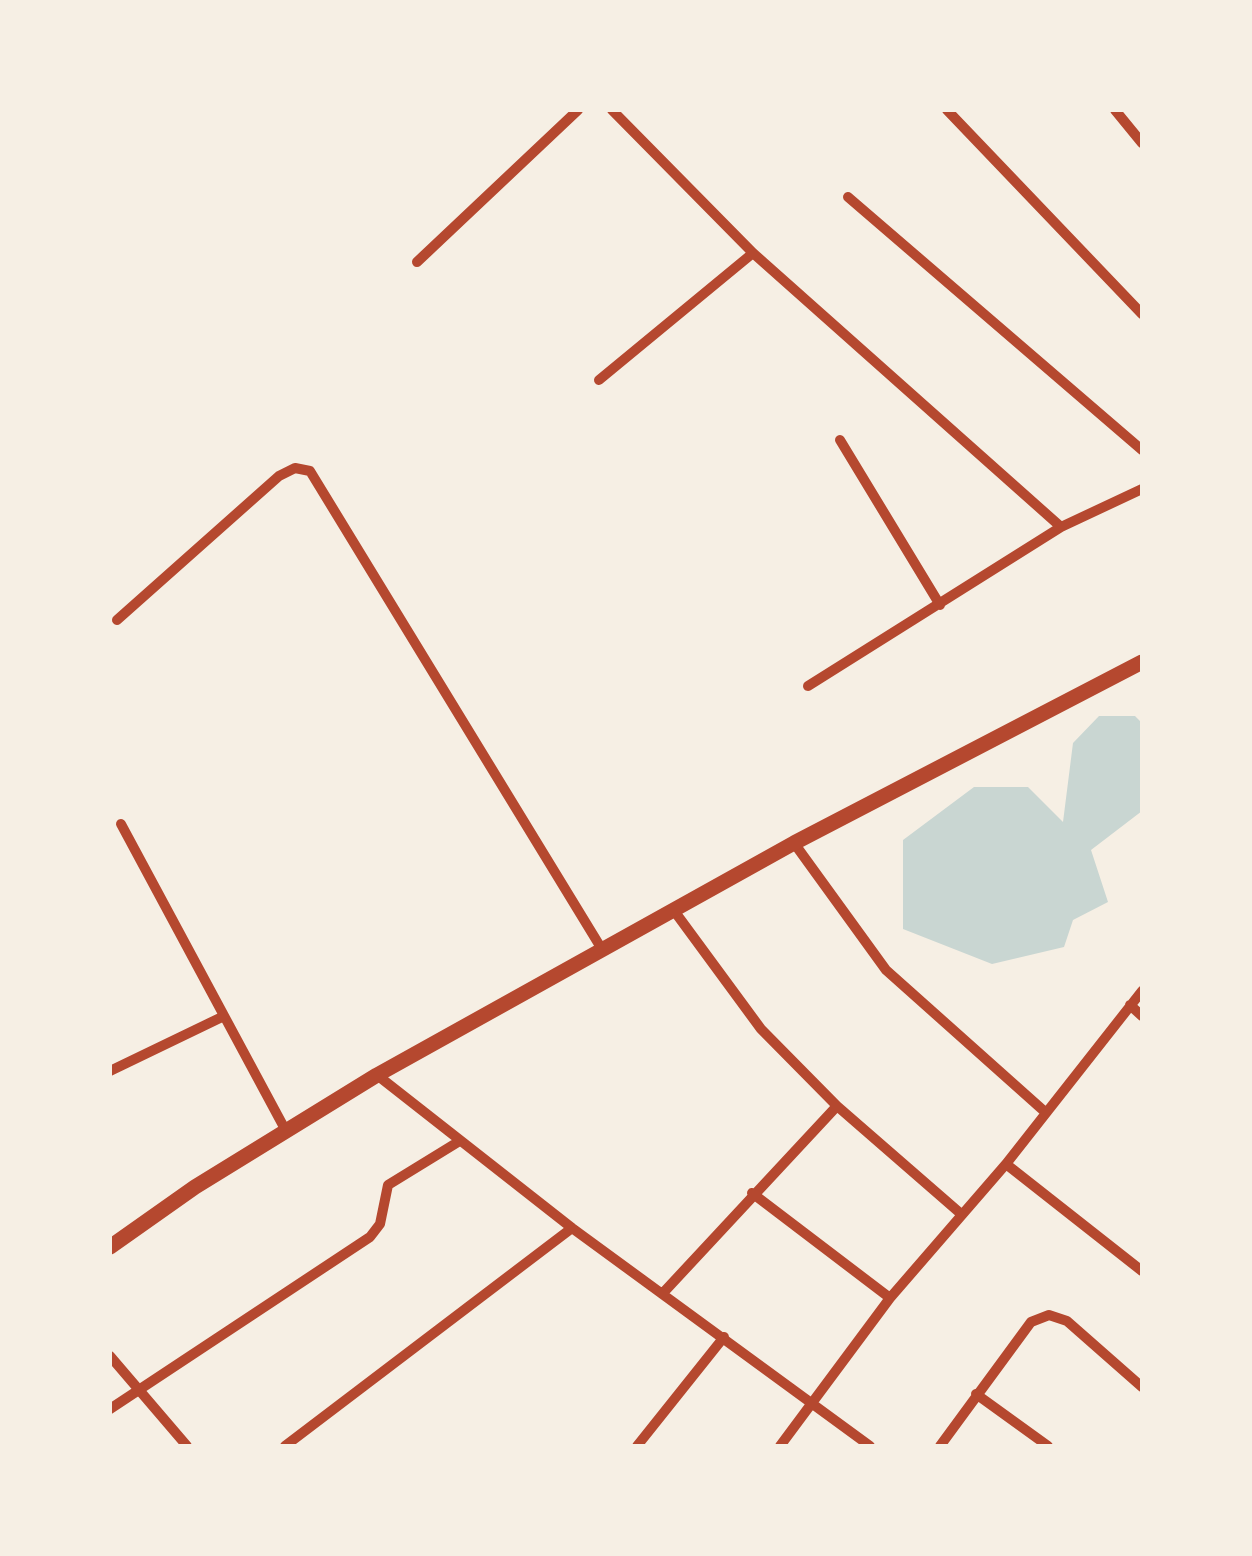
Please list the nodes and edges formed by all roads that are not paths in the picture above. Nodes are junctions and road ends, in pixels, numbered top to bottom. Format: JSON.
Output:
{"nodes":[{"id":1,"x":578,"y":110,"type":"edge"},
{"id":2,"x":612,"y":110,"type":"edge"},
{"id":3,"x":1115,"y":110,"type":"edge"},
{"id":4,"x":955,"y":113,"type":"edge"},
{"id":5,"x":1142,"y":143,"type":"edge"},
{"id":6,"x":848,"y":197,"type":"dead end"},
{"id":7,"x":753,"y":252,"type":"junction"},
{"id":8,"x":417,"y":262,"type":"dead end"},
{"id":9,"x":1142,"y":314,"type":"edge"},
{"id":10,"x":599,"y":380,"type":"dead end"},
{"id":11,"x":840,"y":440,"type":"dead end"},
{"id":12,"x":1142,"y":450,"type":"edge"},
{"id":13,"x":1142,"y":488,"type":"edge"},
{"id":14,"x":1062,"y":527,"type":"junction"},
{"id":15,"x":940,"y":604,"type":"junction"},
{"id":16,"x":117,"y":620,"type":"dead end"},
{"id":17,"x":1140,"y":668,"type":"edge"},
{"id":18,"x":808,"y":686,"type":"dead end"},
{"id":19,"x":121,"y":824,"type":"dead end"},
{"id":20,"x":794,"y":843,"type":"junction"},
{"id":21,"x":675,"y":912,"type":"junction"},
{"id":22,"x":603,"y":952,"type":"junction"},
{"id":23,"x":1142,"y":991,"type":"edge"},
{"id":24,"x":1130,"y":1005,"type":"junction"},
{"id":25,"x":1142,"y":1016,"type":"edge"},
{"id":26,"x":222,"y":1017,"type":"junction"},
{"id":27,"x":110,"y":1072,"type":"edge"},
{"id":28,"x":377,"y":1076,"type":"junction"},
{"id":29,"x":837,"y":1106,"type":"junction"},
{"id":30,"x":1044,"y":1112,"type":"junction"},
{"id":31,"x":286,"y":1131,"type":"junction"},
{"id":32,"x":458,"y":1142,"type":"junction"},
{"id":33,"x":1006,"y":1164,"type":"junction"},
{"id":34,"x":752,"y":1193,"type":"junction"},
{"id":35,"x":960,"y":1213,"type":"junction"},
{"id":36,"x":572,"y":1228,"type":"junction"},
{"id":37,"x":110,"y":1247,"type":"edge"},
{"id":38,"x":1142,"y":1271,"type":"edge"},
{"id":39,"x":663,"y":1292,"type":"junction"},
{"id":40,"x":890,"y":1298,"type":"junction"},
{"id":41,"x":724,"y":1337,"type":"junction"},
{"id":42,"x":110,"y":1356,"type":"edge"},
{"id":43,"x":1142,"y":1387,"type":"edge"},
{"id":44,"x":140,"y":1389,"type":"junction"},
{"id":45,"x":976,"y":1394,"type":"junction"},
{"id":46,"x":814,"y":1402,"type":"junction"},
{"id":47,"x":110,"y":1409,"type":"edge"},
{"id":48,"x":187,"y":1446,"type":"edge"},
{"id":49,"x":285,"y":1446,"type":"edge"},
{"id":50,"x":636,"y":1446,"type":"edge"},
{"id":51,"x":780,"y":1446,"type":"edge"},
{"id":52,"x":870,"y":1446,"type":"edge"},
{"id":53,"x":940,"y":1446,"type":"edge"},
{"id":54,"x":1048,"y":1446,"type":"edge"}],
"edges":[{"from":1,"to":8,"type":"street"},
{"from":2,"to":7,"type":"street"},
{"from":3,"to":5,"type":"street"},
{"from":4,"to":9,"type":"street"},
{"from":6,"to":12,"type":"street"},
{"from":7,"to":10,"type":"street"},
{"from":7,"to":14,"type":"street"},
{"from":11,"to":15,"type":"street"},
{"from":13,"to":14,"type":"street"},
{"from":14,"to":15,"type":"street"},
{"from":15,"to":18,"type":"street"},
{"from":16,"to":22,"type":"street"},
{"from":17,"to":20,"type":"street"},
{"from":19,"to":26,"type":"street"},
{"from":20,"to":21,"type":"street"},
{"from":20,"to":30,"type":"street"},
{"from":21,"to":22,"type":"street"},
{"from":21,"to":29,"type":"street"},
{"from":22,"to":28,"type":"street"},
{"from":23,"to":24,"type":"street"},
{"from":24,"to":25,"type":"street"},
{"from":24,"to":30,"type":"street"},
{"from":26,"to":27,"type":"street"},
{"from":26,"to":31,"type":"street"},
{"from":28,"to":31,"type":"street"},
{"from":28,"to":32,"type":"street"},
{"from":29,"to":34,"type":"street"},
{"from":29,"to":35,"type":"street"},
{"from":30,"to":33,"type":"street"},
{"from":31,"to":37,"type":"street"},
{"from":32,"to":36,"type":"street"},
{"from":32,"to":44,"type":"street"},
{"from":33,"to":35,"type":"street"},
{"from":33,"to":38,"type":"street"},
{"from":34,"to":39,"type":"street"},
{"from":34,"to":40,"type":"street"},
{"from":35,"to":40,"type":"street"},
{"from":36,"to":39,"type":"street"},
{"from":36,"to":49,"type":"street"},
{"from":39,"to":41,"type":"street"},
{"from":40,"to":46,"type":"street"},
{"from":41,"to":46,"type":"street"},
{"from":41,"to":50,"type":"street"},
{"from":42,"to":44,"type":"street"},
{"from":43,"to":45,"type":"street"},
{"from":44,"to":47,"type":"street"},
{"from":44,"to":48,"type":"street"},
{"from":45,"to":53,"type":"street"},
{"from":45,"to":54,"type":"street"},
{"from":46,"to":51,"type":"street"},
{"from":46,"to":52,"type":"street"}]}
